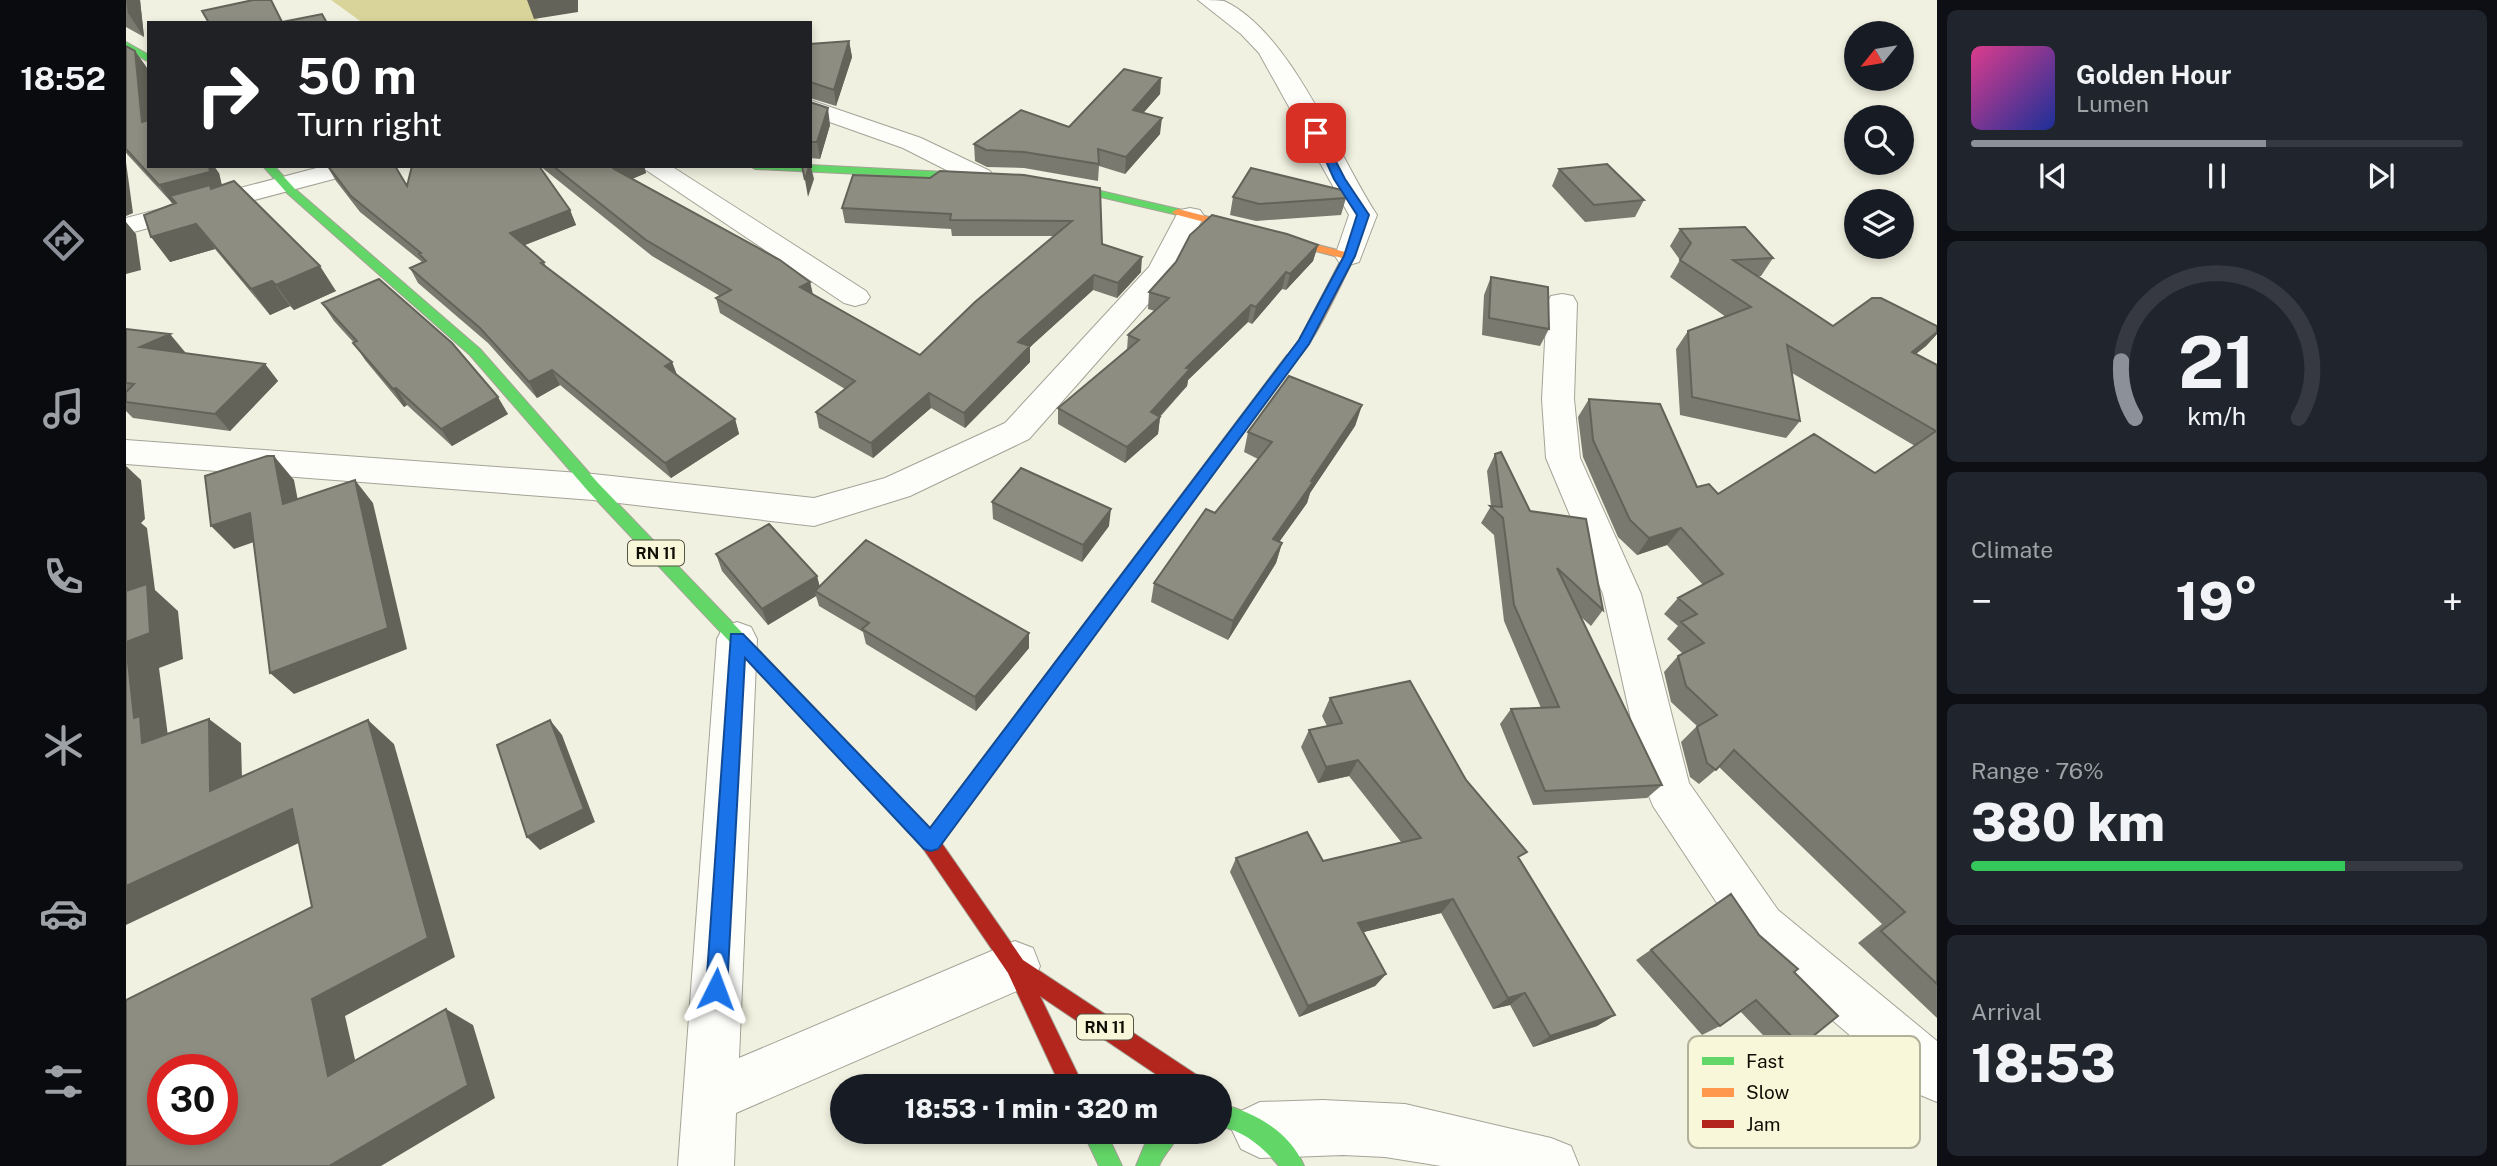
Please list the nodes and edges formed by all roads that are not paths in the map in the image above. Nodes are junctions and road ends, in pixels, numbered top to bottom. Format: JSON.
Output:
{"nodes":[{"id":1,"x":1208,"y":0,"type":"edge"},
{"id":2,"x":126,"y":45,"type":"edge"},
{"id":3,"x":147,"y":59,"type":"edge"},
{"id":4,"x":812,"y":108,"type":"edge"},
{"id":5,"x":337,"y":168,"type":"edge"},
{"id":6,"x":656,"y":168,"type":"edge"},
{"id":7,"x":798,"y":168,"type":"edge"},
{"id":8,"x":276,"y":175,"type":"edge"},
{"id":9,"x":992,"y":177,"type":"joint"},
{"id":10,"x":1037,"y":181,"type":"edge"},
{"id":11,"x":1190,"y":216,"type":"junction"},
{"id":12,"x":126,"y":226,"type":"edge"},
{"id":13,"x":1349,"y":256,"type":"junction"},
{"id":14,"x":855,"y":297,"type":"dead end"},
{"id":15,"x":1562,"y":303,"type":"dead end"},
{"id":16,"x":126,"y":452,"type":"edge"},
{"id":17,"x":593,"y":487,"type":"junction"},
{"id":18,"x":737,"y":639,"type":"junction"},
{"id":19,"x":931,"y":842,"type":"junction"},
{"id":20,"x":1015,"y":966,"type":"junction"},
{"id":21,"x":1891,"y":1036,"type":"edge"},
{"id":22,"x":1920,"y":1061,"type":"edge"},
{"id":23,"x":1067,"y":1074,"type":"edge"},
{"id":24,"x":1176,"y":1074,"type":"edge"},
{"id":25,"x":1937,"y":1075,"type":"edge"},
{"id":26,"x":710,"y":1097,"type":"junction"},
{"id":27,"x":1249,"y":1128,"type":"edge"},
{"id":28,"x":1100,"y":1144,"type":"edge"},
{"id":29,"x":1158,"y":1144,"type":"edge"},
{"id":30,"x":1529,"y":1165,"type":"edge"},
{"id":31,"x":706,"y":1166,"type":"edge"},
{"id":32,"x":1111,"y":1166,"type":"edge"},
{"id":33,"x":1147,"y":1166,"type":"edge"}],
"edges":[{"from":1,"to":13,"type":"street"},
{"from":2,"to":3,"type":"main road"},
{"from":4,"to":9,"type":"street"},
{"from":5,"to":8,"type":"street"},
{"from":6,"to":14,"type":"street"},
{"from":7,"to":9,"type":"main road"},
{"from":8,"to":12,"type":"street"},
{"from":8,"to":17,"type":"main road","number":"RN 11"},
{"from":10,"to":11,"type":"main road"},
{"from":11,"to":13,"type":"main road"},
{"from":11,"to":17,"type":"street"},
{"from":13,"to":19,"type":"main road"},
{"from":15,"to":21,"type":"street"},
{"from":16,"to":17,"type":"street"},
{"from":17,"to":18,"type":"main road","number":"RN 11"},
{"from":18,"to":19,"type":"main road","number":"RN 11"},
{"from":18,"to":26,"type":"street"},
{"from":19,"to":20,"type":"main road","number":"RN 11"},
{"from":20,"to":23,"type":"main road","number":"RN 11"},
{"from":20,"to":24,"type":"main road","number":"RN 11"},
{"from":20,"to":26,"type":"street"},
{"from":22,"to":25,"type":"street"},
{"from":26,"to":31,"type":"street"},
{"from":27,"to":30,"type":"street"},
{"from":28,"to":32,"type":"main road"},
{"from":29,"to":33,"type":"main road"}]}
